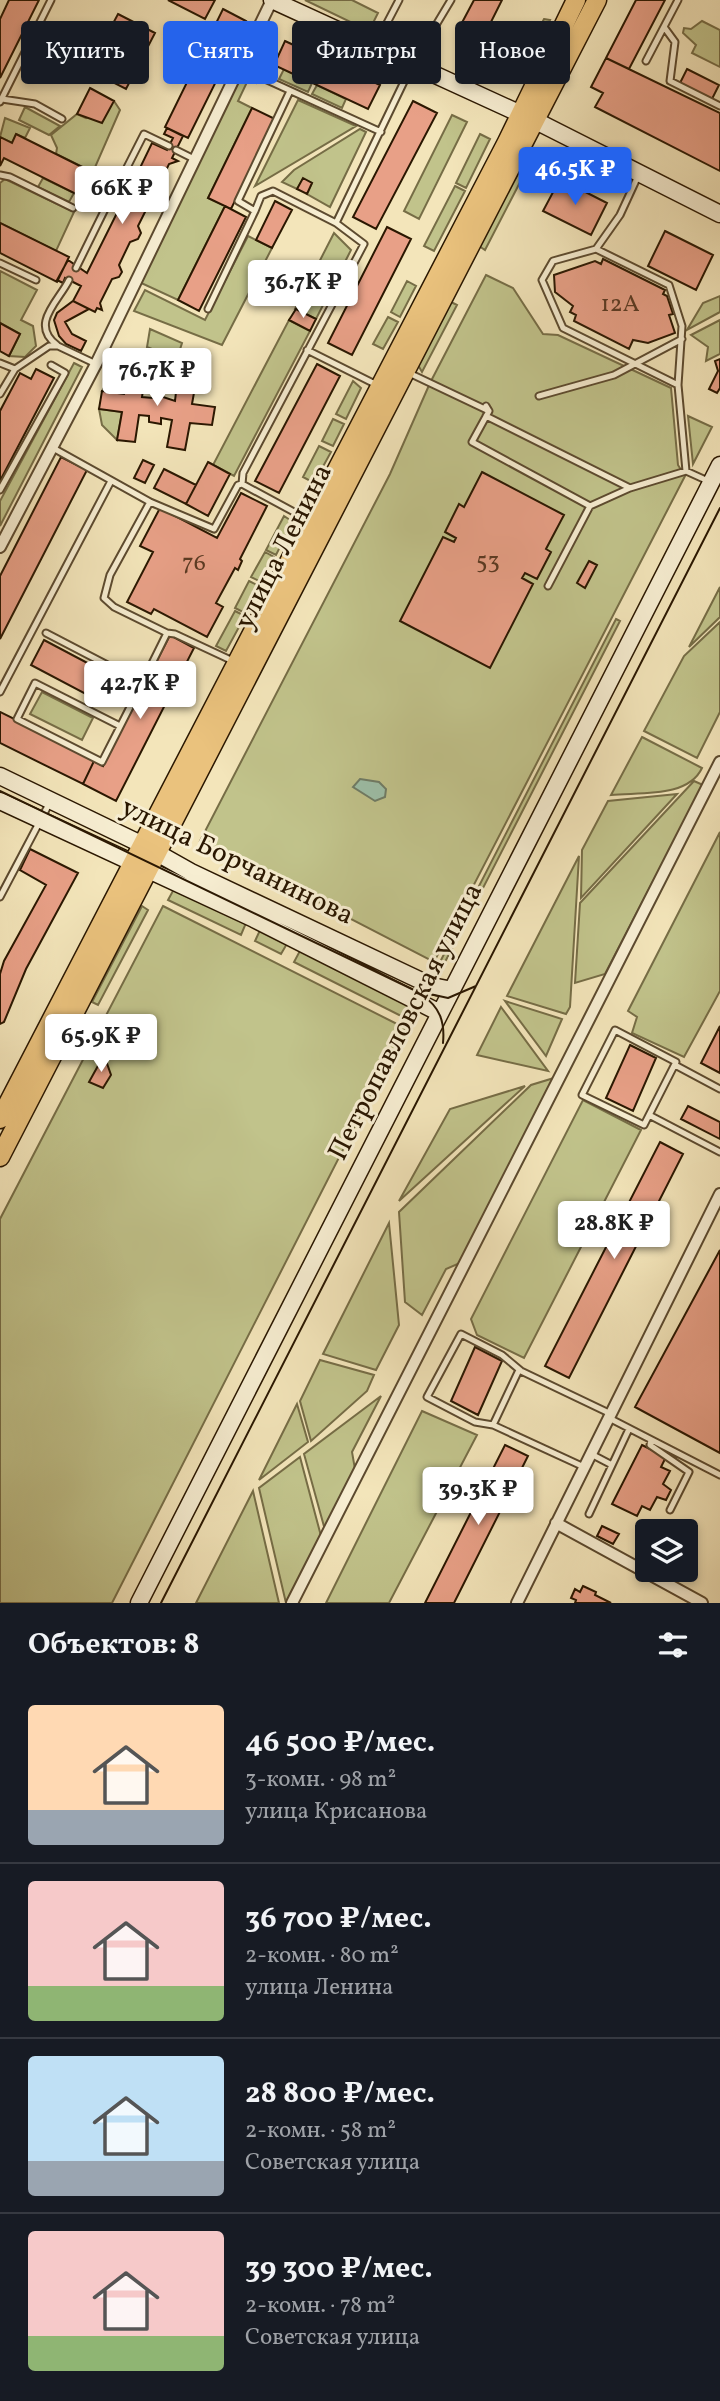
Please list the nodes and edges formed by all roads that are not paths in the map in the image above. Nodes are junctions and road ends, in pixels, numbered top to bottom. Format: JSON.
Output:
{"nodes":[{"id":1,"x":51,"y":0,"type":"edge"},
{"id":2,"x":272,"y":0,"type":"edge"},
{"id":3,"x":399,"y":0,"type":"edge"},
{"id":4,"x":451,"y":0,"type":"edge"},
{"id":5,"x":576,"y":0,"type":"edge"},
{"id":6,"x":597,"y":0,"type":"edge"},
{"id":7,"x":678,"y":0,"type":"edge"},
{"id":8,"x":262,"y":21,"type":"edge"},
{"id":9,"x":316,"y":21,"type":"edge"},
{"id":10,"x":388,"y":21,"type":"edge"},
{"id":11,"x":438,"y":21,"type":"edge"},
{"id":12,"x":664,"y":26,"type":"junction"},
{"id":13,"x":646,"y":61,"type":"dead end"},
{"id":14,"x":441,"y":78,"type":"edge"},
{"id":15,"x":233,"y":84,"type":"edge"},
{"id":16,"x":275,"y":84,"type":"edge"},
{"id":17,"x":403,"y":84,"type":"edge"},
{"id":18,"x":290,"y":91,"type":"junction"},
{"id":19,"x":1,"y":100,"type":"edge"},
{"id":20,"x":720,"y":106,"type":"edge"},
{"id":21,"x":528,"y":117,"type":"junction"},
{"id":22,"x":62,"y":119,"type":"dead end"},
{"id":23,"x":381,"y":132,"type":"junction"},
{"id":24,"x":169,"y":146,"type":"dead end"},
{"id":25,"x":176,"y":150,"type":"dead end"},
{"id":26,"x":197,"y":160,"type":"junction"},
{"id":27,"x":639,"y":173,"type":"junction"},
{"id":28,"x":0,"y":176,"type":"edge"},
{"id":29,"x":115,"y":191,"type":"dead end"},
{"id":30,"x":108,"y":203,"type":"dead end"},
{"id":31,"x":74,"y":208,"type":"dead end"},
{"id":32,"x":255,"y":211,"type":"junction"},
{"id":33,"x":720,"y":214,"type":"edge"},
{"id":34,"x":336,"y":223,"type":"junction"},
{"id":35,"x":596,"y":249,"type":"junction"},
{"id":36,"x":0,"y":263,"type":"edge"},
{"id":37,"x":76,"y":268,"type":"dead end"},
{"id":38,"x":36,"y":280,"type":"dead end"},
{"id":39,"x":69,"y":280,"type":"dead end"},
{"id":40,"x":208,"y":309,"type":"dead end"},
{"id":41,"x":682,"y":339,"type":"junction"},
{"id":42,"x":58,"y":346,"type":"junction"},
{"id":43,"x":307,"y":350,"type":"junction"},
{"id":44,"x":98,"y":360,"type":"junction"},
{"id":45,"x":0,"y":363,"type":"edge"},
{"id":46,"x":634,"y":363,"type":"junction"},
{"id":47,"x":51,"y":365,"type":"dead end"},
{"id":48,"x":15,"y":369,"type":"junction"},
{"id":49,"x":194,"y":370,"type":"dead end"},
{"id":50,"x":405,"y":371,"type":"junction"},
{"id":51,"x":678,"y":385,"type":"junction"},
{"id":52,"x":380,"y":387,"type":"junction"},
{"id":53,"x":0,"y":394,"type":"edge"},
{"id":54,"x":539,"y":396,"type":"dead end"},
{"id":55,"x":487,"y":411,"type":"junction"},
{"id":56,"x":53,"y":448,"type":"junction"},
{"id":57,"x":720,"y":465,"type":"edge"},
{"id":58,"x":686,"y":471,"type":"junction"},
{"id":59,"x":111,"y":481,"type":"junction"},
{"id":60,"x":711,"y":483,"type":"junction"},
{"id":61,"x":242,"y":484,"type":"junction"},
{"id":62,"x":630,"y":488,"type":"junction"},
{"id":63,"x":0,"y":490,"type":"edge"},
{"id":64,"x":150,"y":502,"type":"junction"},
{"id":65,"x":590,"y":506,"type":"junction"},
{"id":66,"x":309,"y":521,"type":"junction"},
{"id":67,"x":0,"y":547,"type":"edge"},
{"id":68,"x":548,"y":586,"type":"dead end"},
{"id":69,"x":46,"y":633,"type":"dead end"},
{"id":70,"x":167,"y":633,"type":"junction"},
{"id":71,"x":237,"y":663,"type":"junction"},
{"id":72,"x":142,"y":683,"type":"junction"},
{"id":73,"x":0,"y":692,"type":"edge"},
{"id":74,"x":120,"y":726,"type":"junction"},
{"id":75,"x":720,"y":762,"type":"edge"},
{"id":76,"x":0,"y":776,"type":"edge"},
{"id":77,"x":0,"y":801,"type":"edge"},
{"id":78,"x":51,"y":801,"type":"junction"},
{"id":79,"x":40,"y":820,"type":"junction"},
{"id":80,"x":150,"y":849,"type":"junction"},
{"id":81,"x":141,"y":868,"type":"junction"},
{"id":82,"x":0,"y":897,"type":"edge"},
{"id":83,"x":452,"y":990,"type":"junction"},
{"id":84,"x":440,"y":1013,"type":"junction"},
{"id":85,"x":675,"y":1065,"type":"junction"},
{"id":86,"x":720,"y":1089,"type":"edge"},
{"id":87,"x":649,"y":1115,"type":"junction"},
{"id":88,"x":0,"y":1119,"type":"edge"},
{"id":89,"x":720,"y":1152,"type":"edge"},
{"id":90,"x":0,"y":1157,"type":"edge"},
{"id":91,"x":720,"y":1194,"type":"edge"},
{"id":92,"x":519,"y":1370,"type":"junction"},
{"id":93,"x":610,"y":1416,"type":"junction"},
{"id":94,"x":493,"y":1425,"type":"junction"},
{"id":95,"x":629,"y":1429,"type":"junction"},
{"id":96,"x":651,"y":1440,"type":"junction"},
{"id":97,"x":591,"y":1454,"type":"junction"},
{"id":98,"x":612,"y":1465,"type":"junction"},
{"id":99,"x":584,"y":1467,"type":"junction"},
{"id":100,"x":720,"y":1475,"type":"edge"},
{"id":101,"x":670,"y":1510,"type":"dead end"},
{"id":102,"x":589,"y":1514,"type":"dead end"},
{"id":103,"x":556,"y":1523,"type":"junction"},
{"id":104,"x":696,"y":1602,"type":"edge"},
{"id":105,"x":139,"y":1603,"type":"edge"},
{"id":106,"x":292,"y":1603,"type":"edge"},
{"id":107,"x":517,"y":1603,"type":"edge"}],
"edges":[{"from":1,"to":19,"type":"lane"},
{"from":2,"to":8,"type":"street"},
{"from":2,"to":9,"type":"main road"},
{"from":3,"to":10,"type":"lane"},
{"from":4,"to":11,"type":"lane"},
{"from":5,"to":21,"type":"main road","name":"улица Ленина"},
{"from":6,"to":21,"type":"main road","name":"улица Ленина"},
{"from":7,"to":12,"type":"lane"},
{"from":12,"to":13,"type":"lane"},
{"from":12,"to":20,"type":"lane"},
{"from":14,"to":21,"type":"main road"},
{"from":15,"to":26,"type":"street"},
{"from":16,"to":18,"type":"lane"},
{"from":17,"to":23,"type":"lane"},
{"from":18,"to":23,"type":"lane"},
{"from":18,"to":32,"type":"lane"},
{"from":19,"to":22,"type":"lane"},
{"from":21,"to":27,"type":"main road"},
{"from":21,"to":50,"type":"main road","name":"улица Ленина"},
{"from":21,"to":52,"type":"main road","name":"улица Ленина"},
{"from":23,"to":34,"type":"lane"},
{"from":24,"to":29,"type":"lane"},
{"from":25,"to":26,"type":"lane"},
{"from":26,"to":44,"type":"street"},
{"from":27,"to":33,"type":"main road"},
{"from":27,"to":35,"type":"lane"},
{"from":28,"to":31,"type":"lane"},
{"from":30,"to":37,"type":"lane"},
{"from":32,"to":34,"type":"lane"},
{"from":32,"to":40,"type":"lane"},
{"from":34,"to":43,"type":"lane"},
{"from":35,"to":41,"type":"lane"},
{"from":35,"to":46,"type":"lane"},
{"from":36,"to":38,"type":"lane"},
{"from":39,"to":42,"type":"lane"},
{"from":41,"to":46,"type":"lane"},
{"from":41,"to":51,"type":"lane"},
{"from":42,"to":44,"type":"lane"},
{"from":42,"to":48,"type":"lane"},
{"from":43,"to":52,"type":"lane"},
{"from":43,"to":61,"type":"lane"},
{"from":44,"to":49,"type":"lane"},
{"from":44,"to":56,"type":"street"},
{"from":45,"to":48,"type":"lane"},
{"from":46,"to":51,"type":"lane"},
{"from":46,"to":54,"type":"lane"},
{"from":47,"to":63,"type":"lane"},
{"from":48,"to":53,"type":"lane"},
{"from":50,"to":55,"type":"lane"},
{"from":50,"to":80,"type":"main road","name":"улица Ленина"},
{"from":51,"to":58,"type":"lane"},
{"from":52,"to":66,"type":"main road","name":"улица Ленина"},
{"from":55,"to":62,"type":"lane"},
{"from":55,"to":65,"type":"lane"},
{"from":56,"to":59,"type":"lane"},
{"from":56,"to":67,"type":"street"},
{"from":57,"to":60,"type":"main road","name":"Петропавловская улица"},
{"from":58,"to":60,"type":"lane"},
{"from":58,"to":62,"type":"lane"},
{"from":59,"to":64,"type":"lane"},
{"from":59,"to":73,"type":"lane"},
{"from":60,"to":83,"type":"main road","name":"Петропавловская улица"},
{"from":61,"to":64,"type":"lane"},
{"from":61,"to":66,"type":"lane"},
{"from":62,"to":65,"type":"lane"},
{"from":64,"to":70,"type":"lane"},
{"from":65,"to":68,"type":"lane"},
{"from":66,"to":71,"type":"main road","name":"улица Ленина"},
{"from":69,"to":72,"type":"lane"},
{"from":70,"to":71,"type":"lane"},
{"from":70,"to":72,"type":"lane"},
{"from":71,"to":80,"type":"main road","name":"улица Ленина"},
{"from":72,"to":74,"type":"lane"},
{"from":74,"to":74,"type":"lane"},
{"from":75,"to":106,"type":"street"},
{"from":76,"to":78,"type":"main road","name":"улица Борчанинова"},
{"from":77,"to":79,"type":"main road","name":"улица Борчанинова"},
{"from":78,"to":79,"type":"lane"},
{"from":78,"to":80,"type":"main road","name":"улица Борчанинова"},
{"from":79,"to":81,"type":"main road","name":"улица Борчанинова"},
{"from":79,"to":82,"type":"lane"},
{"from":80,"to":81,"type":"main road","name":"улица Ленина"},
{"from":80,"to":83,"type":"main road","name":"улица Борчанинова"},
{"from":81,"to":84,"type":"main road","name":"улица Борчанинова"},
{"from":81,"to":88,"type":"main road","name":"улица Ленина"},
{"from":81,"to":90,"type":"main road","name":"улица Ленина"},
{"from":83,"to":84,"type":"main road","name":"Петропавловская улица"},
{"from":84,"to":105,"type":"main road","name":"Петропавловская улица"},
{"from":85,"to":86,"type":"lane"},
{"from":85,"to":87,"type":"lane"},
{"from":85,"to":87,"type":"lane"},
{"from":87,"to":89,"type":"lane"},
{"from":91,"to":93,"type":"street"},
{"from":92,"to":93,"type":"lane"},
{"from":92,"to":94,"type":"lane"},
{"from":92,"to":94,"type":"lane"},
{"from":93,"to":95,"type":"lane"},
{"from":93,"to":97,"type":"street"},
{"from":94,"to":99,"type":"lane"},
{"from":95,"to":96,"type":"lane"},
{"from":95,"to":98,"type":"lane"},
{"from":96,"to":100,"type":"lane"},
{"from":96,"to":101,"type":"lane"},
{"from":97,"to":98,"type":"lane"},
{"from":97,"to":99,"type":"street"},
{"from":98,"to":102,"type":"lane"},
{"from":99,"to":103,"type":"street"},
{"from":103,"to":104,"type":"street"},
{"from":103,"to":107,"type":"street"}]}
